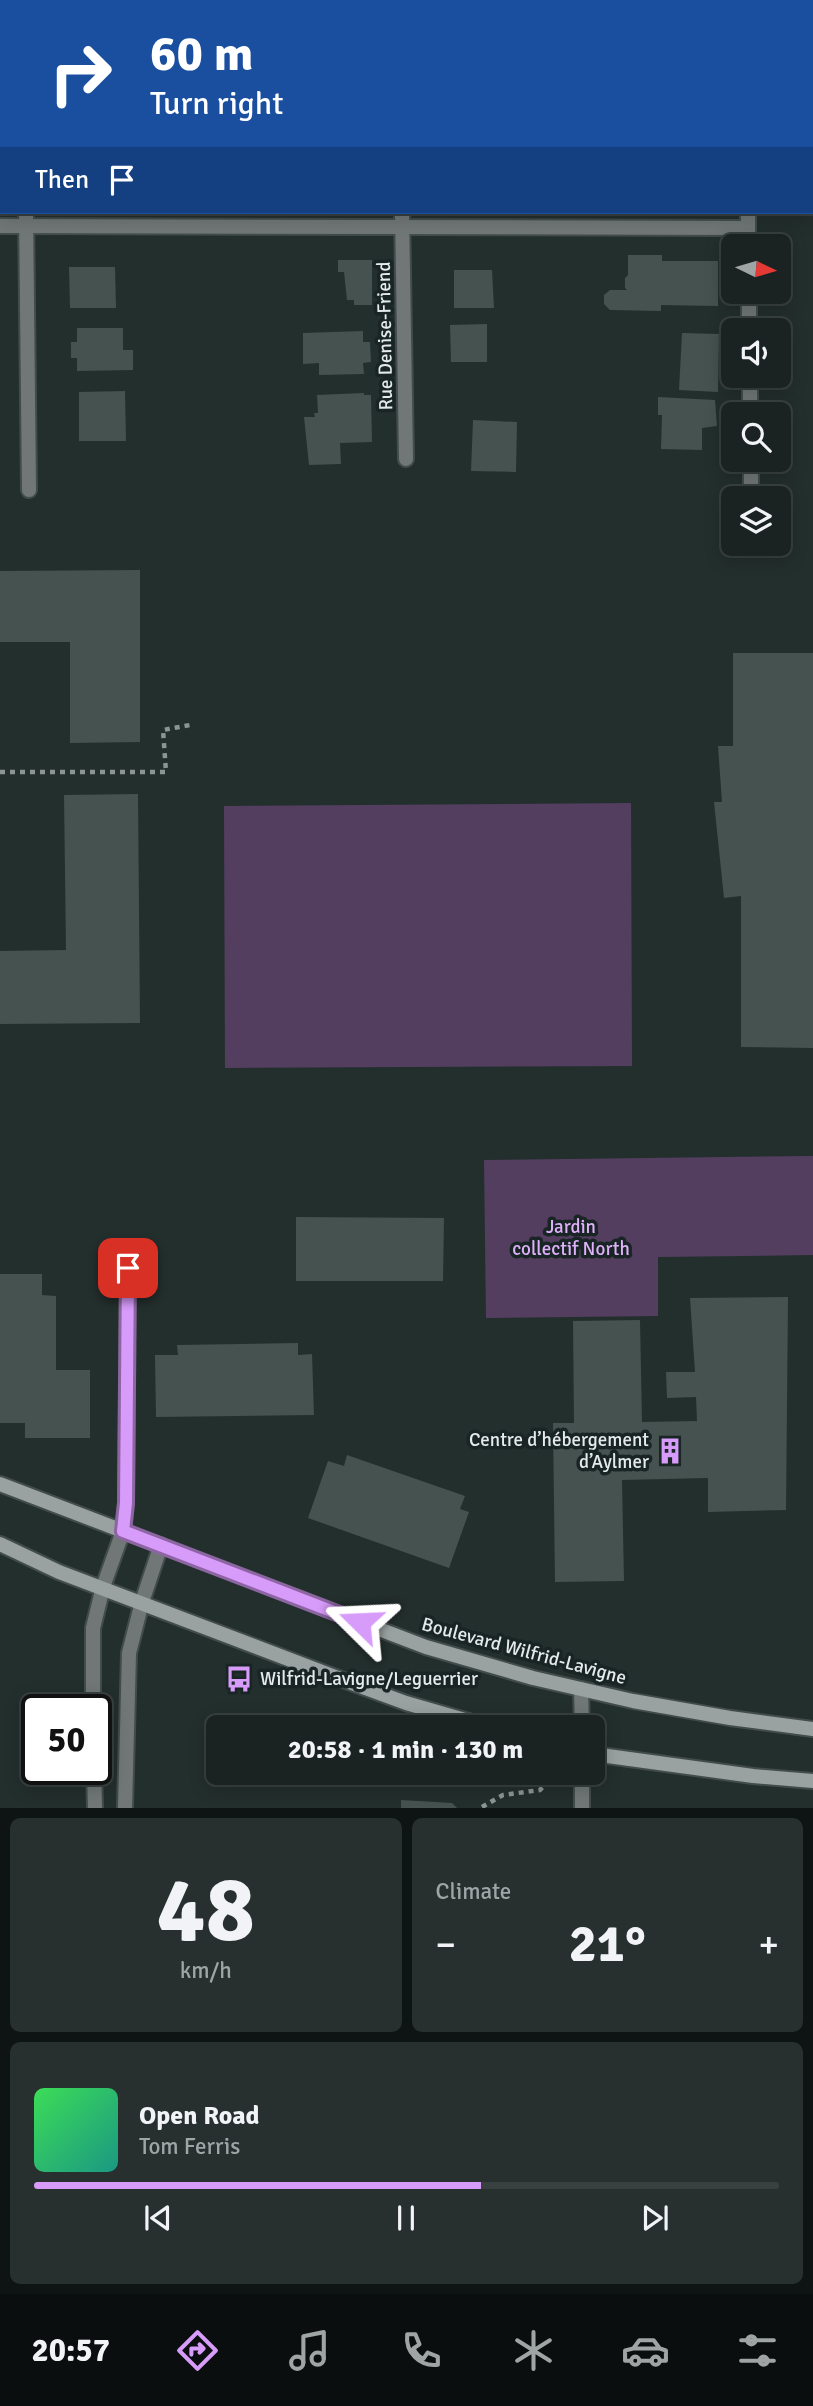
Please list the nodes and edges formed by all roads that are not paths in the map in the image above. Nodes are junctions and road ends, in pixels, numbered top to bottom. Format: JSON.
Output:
{"nodes":[{"id":1,"x":402,"y":214,"type":"edge"},
{"id":2,"x":748,"y":214,"type":"edge"},
{"id":3,"x":27,"y":219,"type":"edge"},
{"id":4,"x":0,"y":226,"type":"edge"},
{"id":5,"x":402,"y":228,"type":"junction"},
{"id":6,"x":748,"y":228,"type":"junction"},
{"id":7,"x":748,"y":234,"type":"edge"},
{"id":8,"x":406,"y":459,"type":"dead end"},
{"id":9,"x":751,"y":472,"type":"edge"},
{"id":10,"x":751,"y":484,"type":"dead end"},
{"id":11,"x":29,"y":490,"type":"dead end"},
{"id":12,"x":128,"y":1268,"type":"dead end"},
{"id":13,"x":0,"y":1484,"type":"edge"},
{"id":14,"x":123,"y":1531,"type":"junction"},
{"id":15,"x":0,"y":1544,"type":"edge"},
{"id":16,"x":161,"y":1545,"type":"junction"},
{"id":17,"x":103,"y":1587,"type":"junction"},
{"id":18,"x":142,"y":1602,"type":"junction"},
{"id":19,"x":582,"y":1689,"type":"junction"},
{"id":20,"x":93,"y":1694,"type":"edge"},
{"id":21,"x":448,"y":1715,"type":"edge"},
{"id":22,"x":582,"y":1715,"type":"edge"},
{"id":23,"x":813,"y":1728,"type":"edge"},
{"id":24,"x":605,"y":1756,"type":"edge"},
{"id":25,"x":813,"y":1781,"type":"edge"},
{"id":26,"x":94,"y":1785,"type":"edge"},
{"id":27,"x":582,"y":1785,"type":"edge"},
{"id":28,"x":95,"y":1808,"type":"edge"},
{"id":29,"x":124,"y":1808,"type":"edge"},
{"id":30,"x":582,"y":1808,"type":"edge"}],
"edges":[{"from":1,"to":5,"type":"street","name":"Rue Denise-Friend"},
{"from":2,"to":6,"type":"street"},
{"from":3,"to":4,"type":"street"},
{"from":3,"to":5,"type":"street"},
{"from":3,"to":11,"type":"street"},
{"from":5,"to":6,"type":"street"},
{"from":5,"to":8,"type":"street","name":"Rue Denise-Friend"},
{"from":6,"to":7,"type":"street"},
{"from":9,"to":10,"type":"street"},
{"from":12,"to":14,"type":"street"},
{"from":13,"to":14,"type":"main road","name":"Boulevard Wilfrid-Lavigne"},
{"from":14,"to":16,"type":"main road","name":"Boulevard Wilfrid-Lavigne"},
{"from":14,"to":17,"type":"street"},
{"from":15,"to":17,"type":"main road"},
{"from":16,"to":18,"type":"street"},
{"from":16,"to":19,"type":"main road","name":"Boulevard Wilfrid-Lavigne"},
{"from":17,"to":18,"type":"main road"},
{"from":17,"to":20,"type":"street"},
{"from":18,"to":21,"type":"main road"},
{"from":18,"to":29,"type":"street"},
{"from":19,"to":22,"type":"street"},
{"from":19,"to":23,"type":"main road","name":"Boulevard Wilfrid-Lavigne"},
{"from":24,"to":25,"type":"main road"},
{"from":26,"to":28,"type":"street"},
{"from":27,"to":30,"type":"street"}]}
